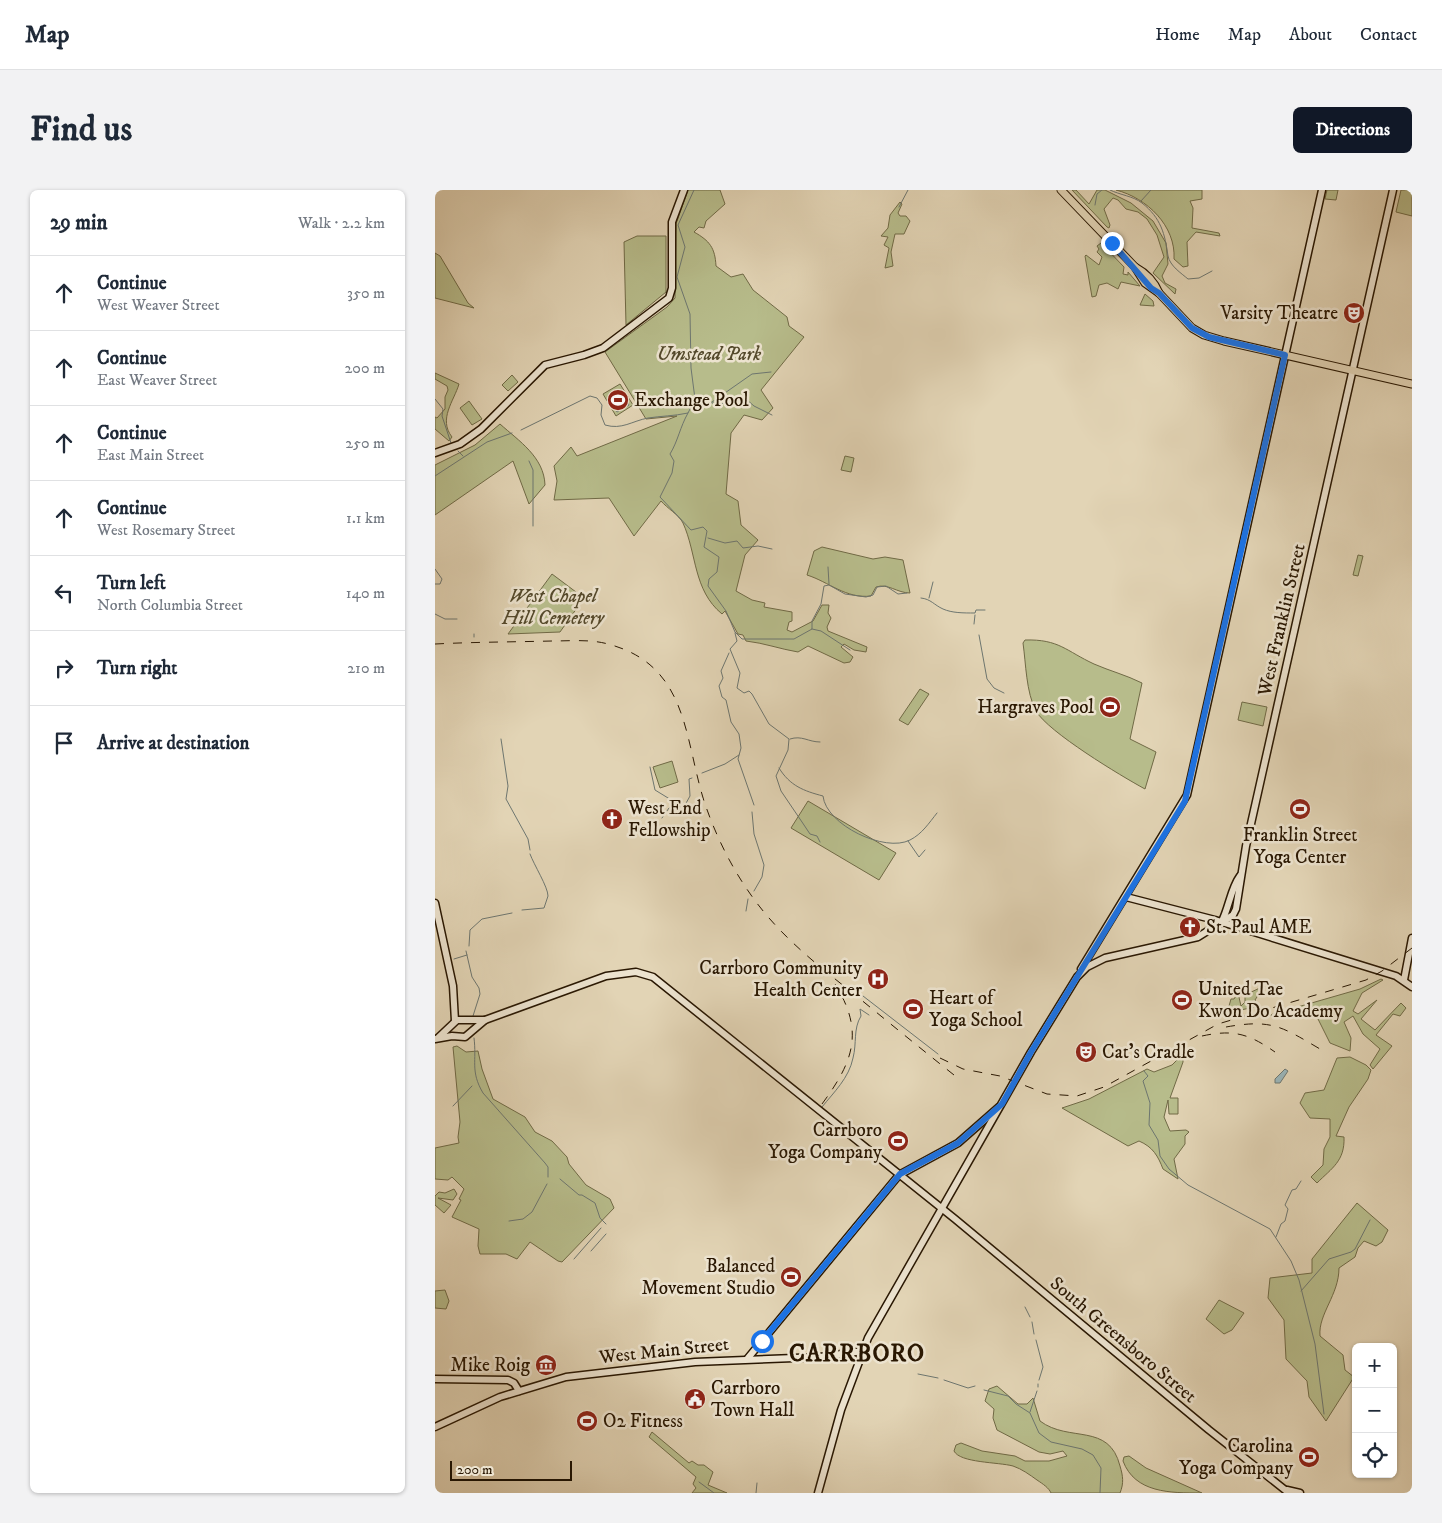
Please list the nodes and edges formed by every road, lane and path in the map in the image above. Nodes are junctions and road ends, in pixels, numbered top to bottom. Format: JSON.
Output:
{"nodes":[{"id":1,"x":684,"y":190,"type":"edge"},
{"id":2,"x":1061,"y":190,"type":"edge"},
{"id":3,"x":1322,"y":190,"type":"edge"},
{"id":4,"x":1393,"y":190,"type":"edge"},
{"id":5,"x":1135,"y":268,"type":"junction"},
{"id":6,"x":1159,"y":293,"type":"junction"},
{"id":7,"x":1285,"y":355,"type":"junction"},
{"id":8,"x":1352,"y":371,"type":"junction"},
{"id":9,"x":1412,"y":384,"type":"edge"},
{"id":10,"x":435,"y":453,"type":"edge"},
{"id":11,"x":1126,"y":897,"type":"junction"},
{"id":12,"x":435,"y":903,"type":"edge"},
{"id":13,"x":1222,"y":922,"type":"junction"},
{"id":14,"x":1412,"y":938,"type":"edge"},
{"id":15,"x":1077,"y":977,"type":"junction"},
{"id":16,"x":1404,"y":980,"type":"junction"},
{"id":17,"x":1412,"y":986,"type":"edge"},
{"id":18,"x":456,"y":1005,"type":"junction"},
{"id":19,"x":465,"y":1020,"type":"junction"},
{"id":20,"x":485,"y":1020,"type":"junction"},
{"id":21,"x":453,"y":1023,"type":"junction"},
{"id":22,"x":470,"y":1032,"type":"junction"},
{"id":23,"x":456,"y":1036,"type":"junction"},
{"id":24,"x":437,"y":1038,"type":"edge"},
{"id":25,"x":1000,"y":1107,"type":"junction"},
{"id":26,"x":899,"y":1175,"type":"junction"},
{"id":27,"x":943,"y":1210,"type":"junction"},
{"id":28,"x":762,"y":1341,"type":"junction"},
{"id":29,"x":863,"y":1351,"type":"junction"},
{"id":30,"x":748,"y":1358,"type":"junction"},
{"id":31,"x":769,"y":1358,"type":"junction"},
{"id":32,"x":435,"y":1379,"type":"edge"},
{"id":33,"x":519,"y":1391,"type":"junction"},
{"id":34,"x":435,"y":1427,"type":"edge"},
{"id":35,"x":1288,"y":1491,"type":"edge"},
{"id":36,"x":818,"y":1493,"type":"edge"},
{"id":37,"x":1302,"y":1493,"type":"edge"}],
"edges":[{"from":1,"to":10,"type":"main road"},
{"from":2,"to":5,"type":"main road"},
{"from":3,"to":7,"type":"main road"},
{"from":4,"to":8,"type":"main road","name":"West Franklin Street"},
{"from":5,"to":6,"type":"main road"},
{"from":5,"to":6,"type":"main road"},
{"from":6,"to":7,"type":"main road"},
{"from":7,"to":8,"type":"main road"},
{"from":7,"to":11,"type":"main road"},
{"from":8,"to":9,"type":"main road"},
{"from":8,"to":13,"type":"main road","name":"West Franklin Street"},
{"from":11,"to":13,"type":"main road"},
{"from":11,"to":15,"type":"main road"},
{"from":12,"to":18,"type":"main road"},
{"from":13,"to":15,"type":"main road"},
{"from":13,"to":16,"type":"main road"},
{"from":14,"to":16,"type":"main road"},
{"from":15,"to":25,"type":"main road"},
{"from":16,"to":17,"type":"main road"},
{"from":18,"to":19,"type":"main road"},
{"from":18,"to":21,"type":"main road"},
{"from":19,"to":20,"type":"main road"},
{"from":19,"to":21,"type":"main road"},
{"from":19,"to":22,"type":"main road"},
{"from":20,"to":22,"type":"main road"},
{"from":20,"to":26,"type":"main road","name":"South Greensboro Street"},
{"from":21,"to":23,"type":"main road"},
{"from":21,"to":24,"type":"main road"},
{"from":22,"to":23,"type":"main road"},
{"from":23,"to":24,"type":"main road"},
{"from":25,"to":26,"type":"main road"},
{"from":25,"to":27,"type":"main road"},
{"from":26,"to":27,"type":"main road","name":"South Greensboro Street"},
{"from":26,"to":28,"type":"main road"},
{"from":27,"to":29,"type":"main road"},
{"from":27,"to":35,"type":"main road","name":"South Greensboro Street"},
{"from":28,"to":30,"type":"main road"},
{"from":28,"to":31,"type":"main road"},
{"from":29,"to":31,"type":"main road","name":"West Main Street"},
{"from":29,"to":36,"type":"main road"},
{"from":30,"to":31,"type":"main road","name":"West Main Street"},
{"from":30,"to":33,"type":"main road","name":"West Main Street"},
{"from":32,"to":33,"type":"main road"},
{"from":33,"to":34,"type":"main road","name":"West Main Street"},
{"from":35,"to":37,"type":"main road","name":"South Greensboro Street"}]}
